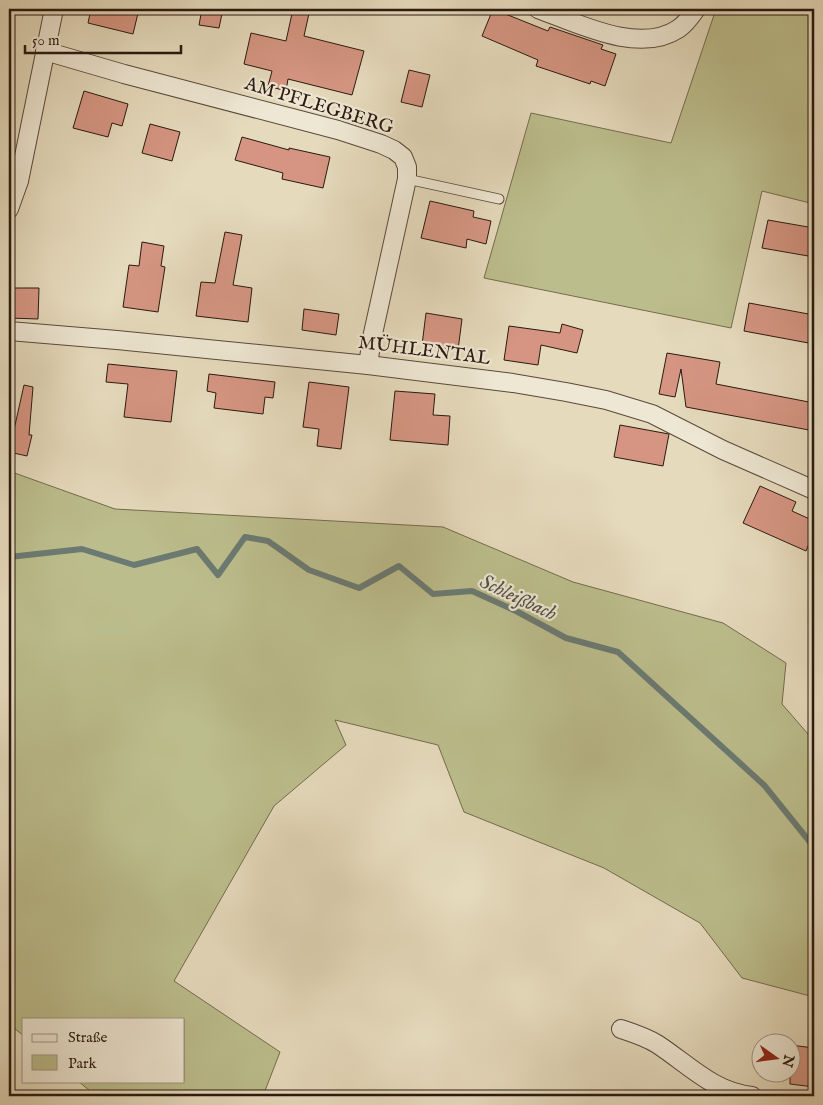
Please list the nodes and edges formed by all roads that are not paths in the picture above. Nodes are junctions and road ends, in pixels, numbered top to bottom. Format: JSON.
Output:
{"nodes":[{"id":1,"x":54,"y":9,"type":"edge"},
{"id":2,"x":538,"y":9,"type":"edge"},
{"id":3,"x":696,"y":9,"type":"edge"},
{"id":4,"x":44,"y":50,"type":"junction"},
{"id":5,"x":407,"y":179,"type":"junction"},
{"id":6,"x":499,"y":199,"type":"dead end"},
{"id":7,"x":9,"y":209,"type":"edge"},
{"id":8,"x":9,"y":331,"type":"edge"},
{"id":9,"x":368,"y":365,"type":"junction"},
{"id":10,"x":814,"y":490,"type":"edge"},
{"id":11,"x":621,"y":1028,"type":"dead end"},
{"id":12,"x":752,"y":1096,"type":"edge"}],
"edges":[{"from":1,"to":4,"type":"street"},
{"from":2,"to":3,"type":"street"},
{"from":4,"to":5,"type":"street","name":"AM PFLEGBERG"},
{"from":4,"to":7,"type":"street"},
{"from":5,"to":6,"type":"lane"},
{"from":5,"to":9,"type":"street","name":"AM PFLEGBERG"},
{"from":8,"to":9,"type":"street","name":"MÜHLENTAL"},
{"from":9,"to":10,"type":"street","name":"MÜHLENTAL"},
{"from":11,"to":12,"type":"street"}]}
